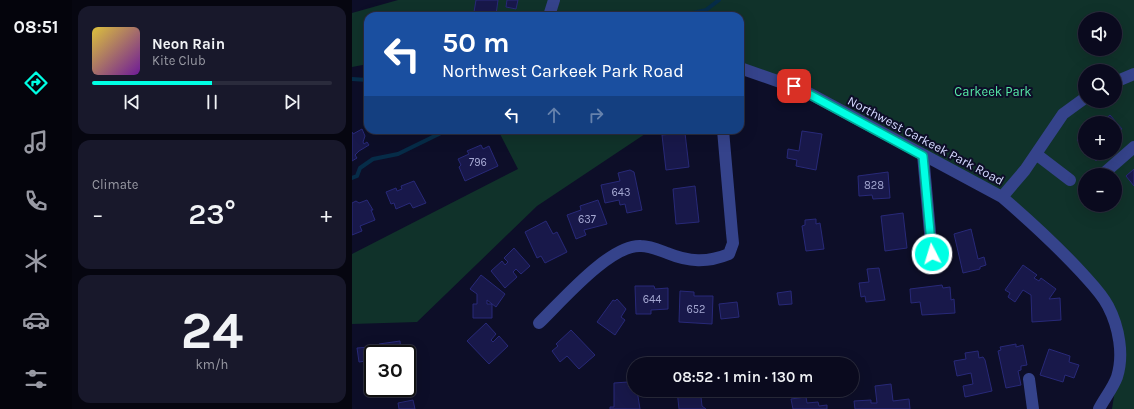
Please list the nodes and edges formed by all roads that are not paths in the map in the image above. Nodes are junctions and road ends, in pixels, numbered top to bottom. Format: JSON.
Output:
{"nodes":[{"id":1,"x":554,"y":0,"type":"edge"},
{"id":2,"x":550,"y":12,"type":"edge"},
{"id":3,"x":744,"y":69,"type":"edge"},
{"id":4,"x":1134,"y":74,"type":"edge"},
{"id":5,"x":1122,"y":79,"type":"edge"},
{"id":6,"x":1078,"y":103,"type":"edge"},
{"id":7,"x":723,"y":134,"type":"edge"},
{"id":8,"x":1134,"y":147,"type":"edge"},
{"id":9,"x":1036,"y":154,"type":"junction"},
{"id":10,"x":923,"y":156,"type":"junction"},
{"id":11,"x":1110,"y":168,"type":"edge"},
{"id":12,"x":1070,"y":180,"type":"dead end"},
{"id":13,"x":1002,"y":197,"type":"junction"},
{"id":14,"x":932,"y":254,"type":"dead end"},
{"id":15,"x":538,"y":323,"type":"dead end"},
{"id":16,"x":1029,"y":379,"type":"dead end"},
{"id":17,"x":1033,"y":409,"type":"edge"},
{"id":18,"x":1098,"y":409,"type":"edge"}],
"edges":[{"from":1,"to":2,"type":"street"},
{"from":3,"to":10,"type":"street","name":"Northwest Carkeek Park Road"},
{"from":4,"to":5,"type":"street"},
{"from":6,"to":9,"type":"street","name":"Northwest Carkeek Park Road"},
{"from":7,"to":15,"type":"street"},
{"from":8,"to":11,"type":"street"},
{"from":9,"to":12,"type":"street"},
{"from":9,"to":13,"type":"street","name":"Northwest Carkeek Park Road"},
{"from":10,"to":13,"type":"street","name":"Northwest Carkeek Park Road"},
{"from":10,"to":14,"type":"street"},
{"from":13,"to":18,"type":"street"},
{"from":16,"to":17,"type":"street"}]}
